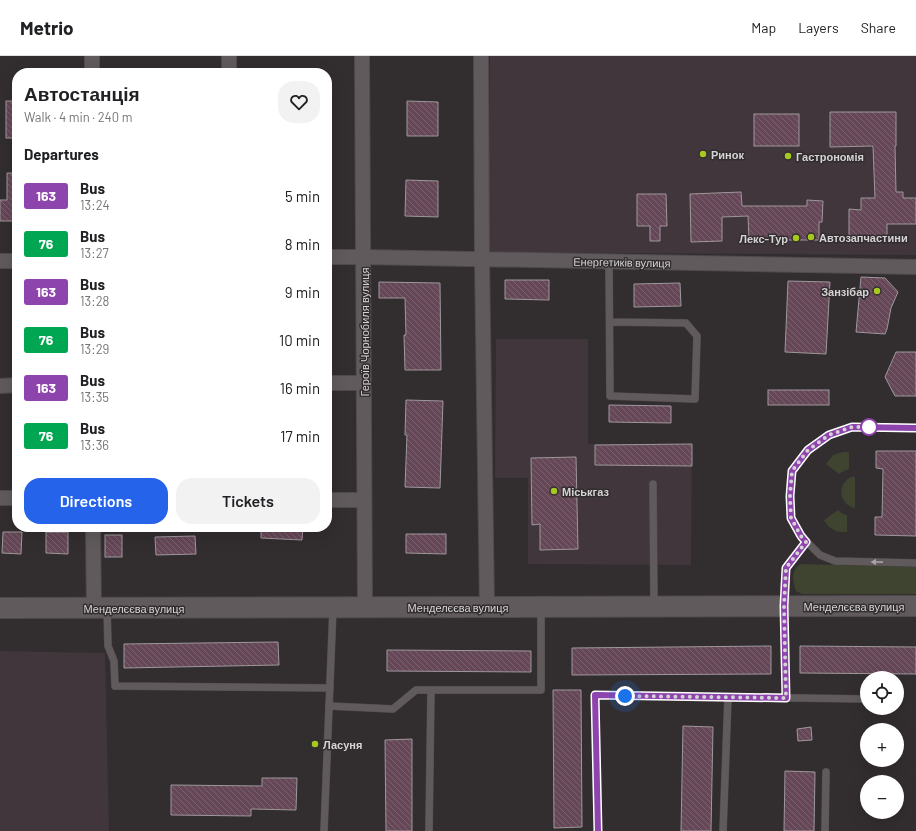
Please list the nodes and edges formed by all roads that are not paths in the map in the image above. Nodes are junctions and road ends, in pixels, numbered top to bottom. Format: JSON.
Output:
{"nodes":[{"id":1,"x":92,"y":56,"type":"edge"},
{"id":2,"x":229,"y":56,"type":"edge"},
{"id":3,"x":362,"y":56,"type":"edge"},
{"id":4,"x":481,"y":56,"type":"edge"},
{"id":5,"x":92,"y":68,"type":"edge"},
{"id":6,"x":229,"y":68,"type":"edge"},
{"id":7,"x":332,"y":257,"type":"edge"},
{"id":8,"x":363,"y":257,"type":"junction"},
{"id":9,"x":482,"y":259,"type":"junction"},
{"id":10,"x":0,"y":261,"type":"edge"},
{"id":11,"x":12,"y":261,"type":"edge"},
{"id":12,"x":609,"y":261,"type":"junction"},
{"id":13,"x":916,"y":267,"type":"edge"},
{"id":14,"x":610,"y":322,"type":"junction"},
{"id":15,"x":332,"y":383,"type":"edge"},
{"id":16,"x":364,"y":383,"type":"junction"},
{"id":17,"x":12,"y":385,"type":"edge"},
{"id":18,"x":0,"y":386,"type":"edge"},
{"id":19,"x":916,"y":428,"type":"edge"},
{"id":20,"x":653,"y":484,"type":"dead end"},
{"id":21,"x":0,"y":498,"type":"edge"},
{"id":22,"x":12,"y":498,"type":"edge"},
{"id":23,"x":332,"y":500,"type":"edge"},
{"id":24,"x":364,"y":500,"type":"junction"},
{"id":25,"x":93,"y":532,"type":"edge"},
{"id":26,"x":806,"y":542,"type":"junction"},
{"id":27,"x":916,"y":563,"type":"edge"},
{"id":28,"x":784,"y":606,"type":"junction"},
{"id":29,"x":916,"y":606,"type":"edge"},
{"id":30,"x":365,"y":607,"type":"junction"},
{"id":31,"x":487,"y":607,"type":"junction"},
{"id":32,"x":541,"y":607,"type":"junction"},
{"id":33,"x":654,"y":607,"type":"junction"},
{"id":34,"x":0,"y":608,"type":"edge"},
{"id":35,"x":100,"y":608,"type":"junction"},
{"id":36,"x":333,"y":608,"type":"junction"},
{"id":37,"x":330,"y":688,"type":"junction"},
{"id":38,"x":431,"y":690,"type":"junction"},
{"id":39,"x":728,"y":697,"type":"junction"},
{"id":40,"x":786,"y":698,"type":"junction"},
{"id":41,"x":860,"y":699,"type":"edge"},
{"id":42,"x":329,"y":706,"type":"junction"},
{"id":43,"x":826,"y":772,"type":"dead end"},
{"id":44,"x":324,"y":831,"type":"edge"},
{"id":45,"x":429,"y":831,"type":"edge"},
{"id":46,"x":598,"y":831,"type":"edge"},
{"id":47,"x":723,"y":831,"type":"edge"},
{"id":48,"x":824,"y":831,"type":"edge"}],
"edges":[{"from":1,"to":5,"type":"street"},
{"from":2,"to":6,"type":"street"},
{"from":3,"to":8,"type":"street","name":"Героїв Чорнобиля вулиця"},
{"from":4,"to":9,"type":"street"},
{"from":7,"to":8,"type":"street","name":"Енергетиків вулиця"},
{"from":8,"to":9,"type":"street","name":"Енергетиків вулиця"},
{"from":8,"to":16,"type":"street","name":"Героїв Чорнобиля вулиця"},
{"from":9,"to":12,"type":"street","name":"Енергетиків вулиця"},
{"from":9,"to":31,"type":"street"},
{"from":10,"to":11,"type":"street"},
{"from":12,"to":13,"type":"street","name":"Енергетиків вулиця"},
{"from":12,"to":14,"type":"lane"},
{"from":14,"to":14,"type":"lane"},
{"from":15,"to":16,"type":"street"},
{"from":16,"to":24,"type":"street","name":"Героїв Чорнобиля вулиця"},
{"from":17,"to":18,"type":"street"},
{"from":19,"to":26,"type":"lane"},
{"from":20,"to":33,"type":"lane"},
{"from":21,"to":22,"type":"street"},
{"from":23,"to":24,"type":"street"},
{"from":24,"to":30,"type":"street","name":"Героїв Чорнобиля вулиця"},
{"from":25,"to":35,"type":"street"},
{"from":27,"to":26,"type":"lane","one_way":true},
{"from":26,"to":28,"type":"lane"},
{"from":28,"to":29,"type":"street","name":"Менделєєва вулиця"},
{"from":28,"to":33,"type":"street","name":"Менделєєва вулиця"},
{"from":28,"to":40,"type":"lane"},
{"from":30,"to":31,"type":"street","name":"Менделєєва вулиця"},
{"from":30,"to":36,"type":"street","name":"Менделєєва вулиця"},
{"from":31,"to":32,"type":"street","name":"Менделєєва вулиця"},
{"from":32,"to":33,"type":"street","name":"Менделєєва вулиця"},
{"from":32,"to":38,"type":"lane"},
{"from":34,"to":35,"type":"street","name":"Менделєєва вулиця"},
{"from":35,"to":36,"type":"street","name":"Менделєєва вулиця"},
{"from":35,"to":37,"type":"lane"},
{"from":36,"to":37,"type":"lane"},
{"from":37,"to":42,"type":"lane"},
{"from":38,"to":42,"type":"lane"},
{"from":38,"to":45,"type":"lane"},
{"from":39,"to":40,"type":"lane"},
{"from":39,"to":46,"type":"lane"},
{"from":39,"to":47,"type":"lane"},
{"from":40,"to":41,"type":"lane"},
{"from":42,"to":44,"type":"lane"},
{"from":43,"to":48,"type":"lane"}]}
